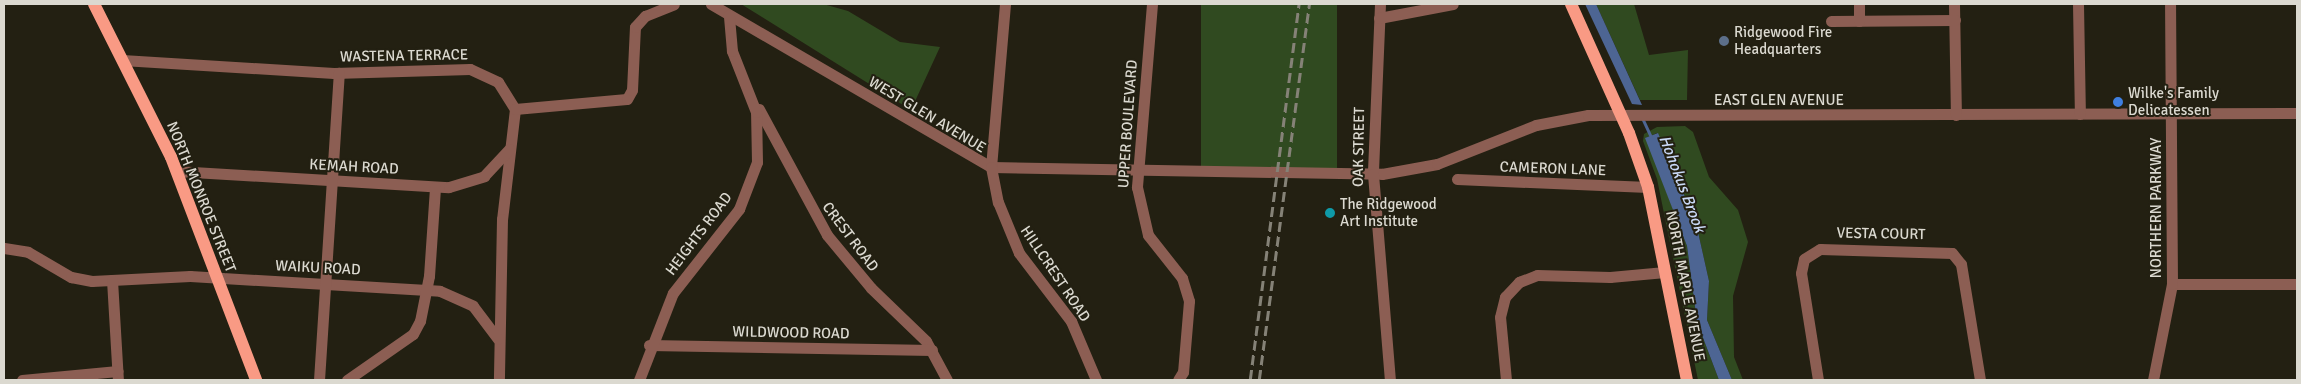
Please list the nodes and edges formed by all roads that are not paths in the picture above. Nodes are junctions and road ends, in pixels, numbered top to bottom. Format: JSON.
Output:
{"nodes":[{"id":1,"x":94,"y":4,"type":"edge"},
{"id":2,"x":674,"y":4,"type":"edge"},
{"id":3,"x":711,"y":4,"type":"edge"},
{"id":4,"x":1005,"y":4,"type":"edge"},
{"id":5,"x":1152,"y":4,"type":"edge"},
{"id":6,"x":1380,"y":4,"type":"edge"},
{"id":7,"x":1453,"y":4,"type":"edge"},
{"id":8,"x":1571,"y":4,"type":"edge"},
{"id":9,"x":1859,"y":4,"type":"edge"},
{"id":10,"x":1954,"y":4,"type":"edge"},
{"id":11,"x":2078,"y":4,"type":"edge"},
{"id":12,"x":2170,"y":4,"type":"edge"},
{"id":13,"x":729,"y":15,"type":"junction"},
{"id":14,"x":1379,"y":18,"type":"junction"},
{"id":15,"x":1859,"y":20,"type":"junction"},
{"id":16,"x":1955,"y":20,"type":"junction"},
{"id":17,"x":1831,"y":21,"type":"dead end"},
{"id":18,"x":122,"y":60,"type":"junction"},
{"id":19,"x":339,"y":73,"type":"junction"},
{"id":20,"x":752,"y":96,"type":"junction"},
{"id":21,"x":515,"y":109,"type":"junction"},
{"id":22,"x":2297,"y":113,"type":"edge"},
{"id":23,"x":2080,"y":114,"type":"junction"},
{"id":24,"x":2171,"y":114,"type":"junction"},
{"id":25,"x":1956,"y":115,"type":"junction"},
{"id":26,"x":1628,"y":116,"type":"junction"},
{"id":27,"x":512,"y":143,"type":"junction"},
{"id":28,"x":991,"y":167,"type":"junction"},
{"id":29,"x":1138,"y":170,"type":"junction"},
{"id":30,"x":176,"y":171,"type":"junction"},
{"id":31,"x":1272,"y":173,"type":"joint"},
{"id":32,"x":1372,"y":174,"type":"junction"},
{"id":33,"x":1457,"y":179,"type":"dead end"},
{"id":34,"x":332,"y":180,"type":"junction"},
{"id":35,"x":435,"y":187,"type":"junction"},
{"id":36,"x":1648,"y":187,"type":"junction"},
{"id":37,"x":4,"y":248,"type":"edge"},
{"id":38,"x":1665,"y":272,"type":"junction"},
{"id":39,"x":217,"y":277,"type":"junction"},
{"id":40,"x":112,"y":280,"type":"junction"},
{"id":41,"x":325,"y":283,"type":"junction"},
{"id":42,"x":2172,"y":284,"type":"junction"},
{"id":43,"x":2297,"y":284,"type":"edge"},
{"id":44,"x":427,"y":290,"type":"junction"},
{"id":45,"x":499,"y":341,"type":"junction"},
{"id":46,"x":649,"y":345,"type":"junction"},
{"id":47,"x":932,"y":350,"type":"junction"},
{"id":48,"x":118,"y":376,"type":"edge"},
{"id":49,"x":498,"y":379,"type":"edge"},
{"id":50,"x":22,"y":380,"type":"edge"},
{"id":51,"x":256,"y":380,"type":"edge"},
{"id":52,"x":319,"y":380,"type":"edge"},
{"id":53,"x":347,"y":380,"type":"edge"},
{"id":54,"x":639,"y":380,"type":"edge"},
{"id":55,"x":947,"y":380,"type":"edge"},
{"id":56,"x":1096,"y":380,"type":"edge"},
{"id":57,"x":1178,"y":380,"type":"edge"},
{"id":58,"x":1390,"y":380,"type":"edge"},
{"id":59,"x":1506,"y":380,"type":"edge"},
{"id":60,"x":1687,"y":380,"type":"edge"},
{"id":61,"x":1818,"y":380,"type":"edge"},
{"id":62,"x":1980,"y":380,"type":"edge"},
{"id":63,"x":2153,"y":380,"type":"edge"}],
"edges":[{"from":1,"to":18,"type":"main road","name":"NORTH MONROE STREET"},
{"from":2,"to":21,"type":"street"},
{"from":3,"to":13,"type":"street","name":"WEST GLEN AVENUE"},
{"from":4,"to":28,"type":"street","name":"HILLCREST ROAD"},
{"from":5,"to":29,"type":"street","name":"UPPER BOULEVARD"},
{"from":6,"to":14,"type":"street","name":"OAK STREET"},
{"from":7,"to":14,"type":"street"},
{"from":8,"to":26,"type":"main road","name":"NORTH MAPLE AVENUE"},
{"from":9,"to":15,"type":"street"},
{"from":10,"to":16,"type":"street"},
{"from":11,"to":23,"type":"street"},
{"from":12,"to":24,"type":"street","name":"NORTHERN PARKWAY"},
{"from":13,"to":20,"type":"street","name":"HEIGHTS ROAD"},
{"from":13,"to":28,"type":"street","name":"WEST GLEN AVENUE"},
{"from":14,"to":32,"type":"street","name":"OAK STREET"},
{"from":15,"to":16,"type":"street"},
{"from":15,"to":17,"type":"street"},
{"from":16,"to":25,"type":"street"},
{"from":18,"to":19,"type":"street","name":"WASTENA TERRACE"},
{"from":18,"to":30,"type":"main road","name":"NORTH MONROE STREET"},
{"from":19,"to":21,"type":"street","name":"WASTENA TERRACE"},
{"from":19,"to":34,"type":"street"},
{"from":20,"to":46,"type":"street","name":"HEIGHTS ROAD"},
{"from":20,"to":47,"type":"street","name":"CREST ROAD"},
{"from":21,"to":27,"type":"street"},
{"from":22,"to":24,"type":"street","name":"EAST GLEN AVENUE"},
{"from":23,"to":24,"type":"street","name":"EAST GLEN AVENUE"},
{"from":23,"to":25,"type":"street","name":"EAST GLEN AVENUE"},
{"from":24,"to":42,"type":"street","name":"NORTHERN PARKWAY"},
{"from":25,"to":26,"type":"street","name":"EAST GLEN AVENUE"},
{"from":26,"to":32,"type":"street","name":"EAST GLEN AVENUE"},
{"from":26,"to":36,"type":"main road","name":"NORTH MAPLE AVENUE"},
{"from":27,"to":35,"type":"street","name":"KEMAH ROAD"},
{"from":27,"to":45,"type":"street"},
{"from":28,"to":29,"type":"street","name":"WEST GLEN AVENUE"},
{"from":28,"to":56,"type":"street","name":"HILLCREST ROAD"},
{"from":29,"to":31,"type":"street","name":"WEST GLEN AVENUE"},
{"from":29,"to":57,"type":"street","name":"UPPER BOULEVARD"},
{"from":30,"to":34,"type":"street","name":"KEMAH ROAD"},
{"from":30,"to":39,"type":"main road","name":"NORTH MONROE STREET"},
{"from":31,"to":32,"type":"street","name":"EAST GLEN AVENUE"},
{"from":32,"to":58,"type":"street","name":"OAK STREET"},
{"from":33,"to":36,"type":"street","name":"CAMERON LANE"},
{"from":34,"to":35,"type":"street","name":"KEMAH ROAD"},
{"from":34,"to":41,"type":"street"},
{"from":35,"to":44,"type":"street"},
{"from":36,"to":38,"type":"main road","name":"NORTH MAPLE AVENUE"},
{"from":37,"to":40,"type":"street","name":"WAIKU ROAD"},
{"from":38,"to":59,"type":"street"},
{"from":38,"to":60,"type":"main road","name":"NORTH MAPLE AVENUE"},
{"from":39,"to":40,"type":"street","name":"WAIKU ROAD"},
{"from":39,"to":41,"type":"street","name":"WAIKU ROAD"},
{"from":39,"to":51,"type":"main road","name":"NORTH MONROE STREET"},
{"from":40,"to":48,"type":"street"},
{"from":41,"to":44,"type":"street","name":"WAIKU ROAD"},
{"from":41,"to":52,"type":"street"},
{"from":42,"to":43,"type":"street"},
{"from":42,"to":63,"type":"street","name":"NORTHERN PARKWAY"},
{"from":44,"to":45,"type":"street","name":"WAIKU ROAD"},
{"from":44,"to":53,"type":"street"},
{"from":45,"to":49,"type":"street"},
{"from":46,"to":47,"type":"street","name":"WILDWOOD ROAD"},
{"from":46,"to":54,"type":"street","name":"HEIGHTS ROAD"},
{"from":47,"to":55,"type":"street","name":"CREST ROAD"},
{"from":48,"to":50,"type":"street"},
{"from":61,"to":62,"type":"street","name":"VESTA COURT"}]}
